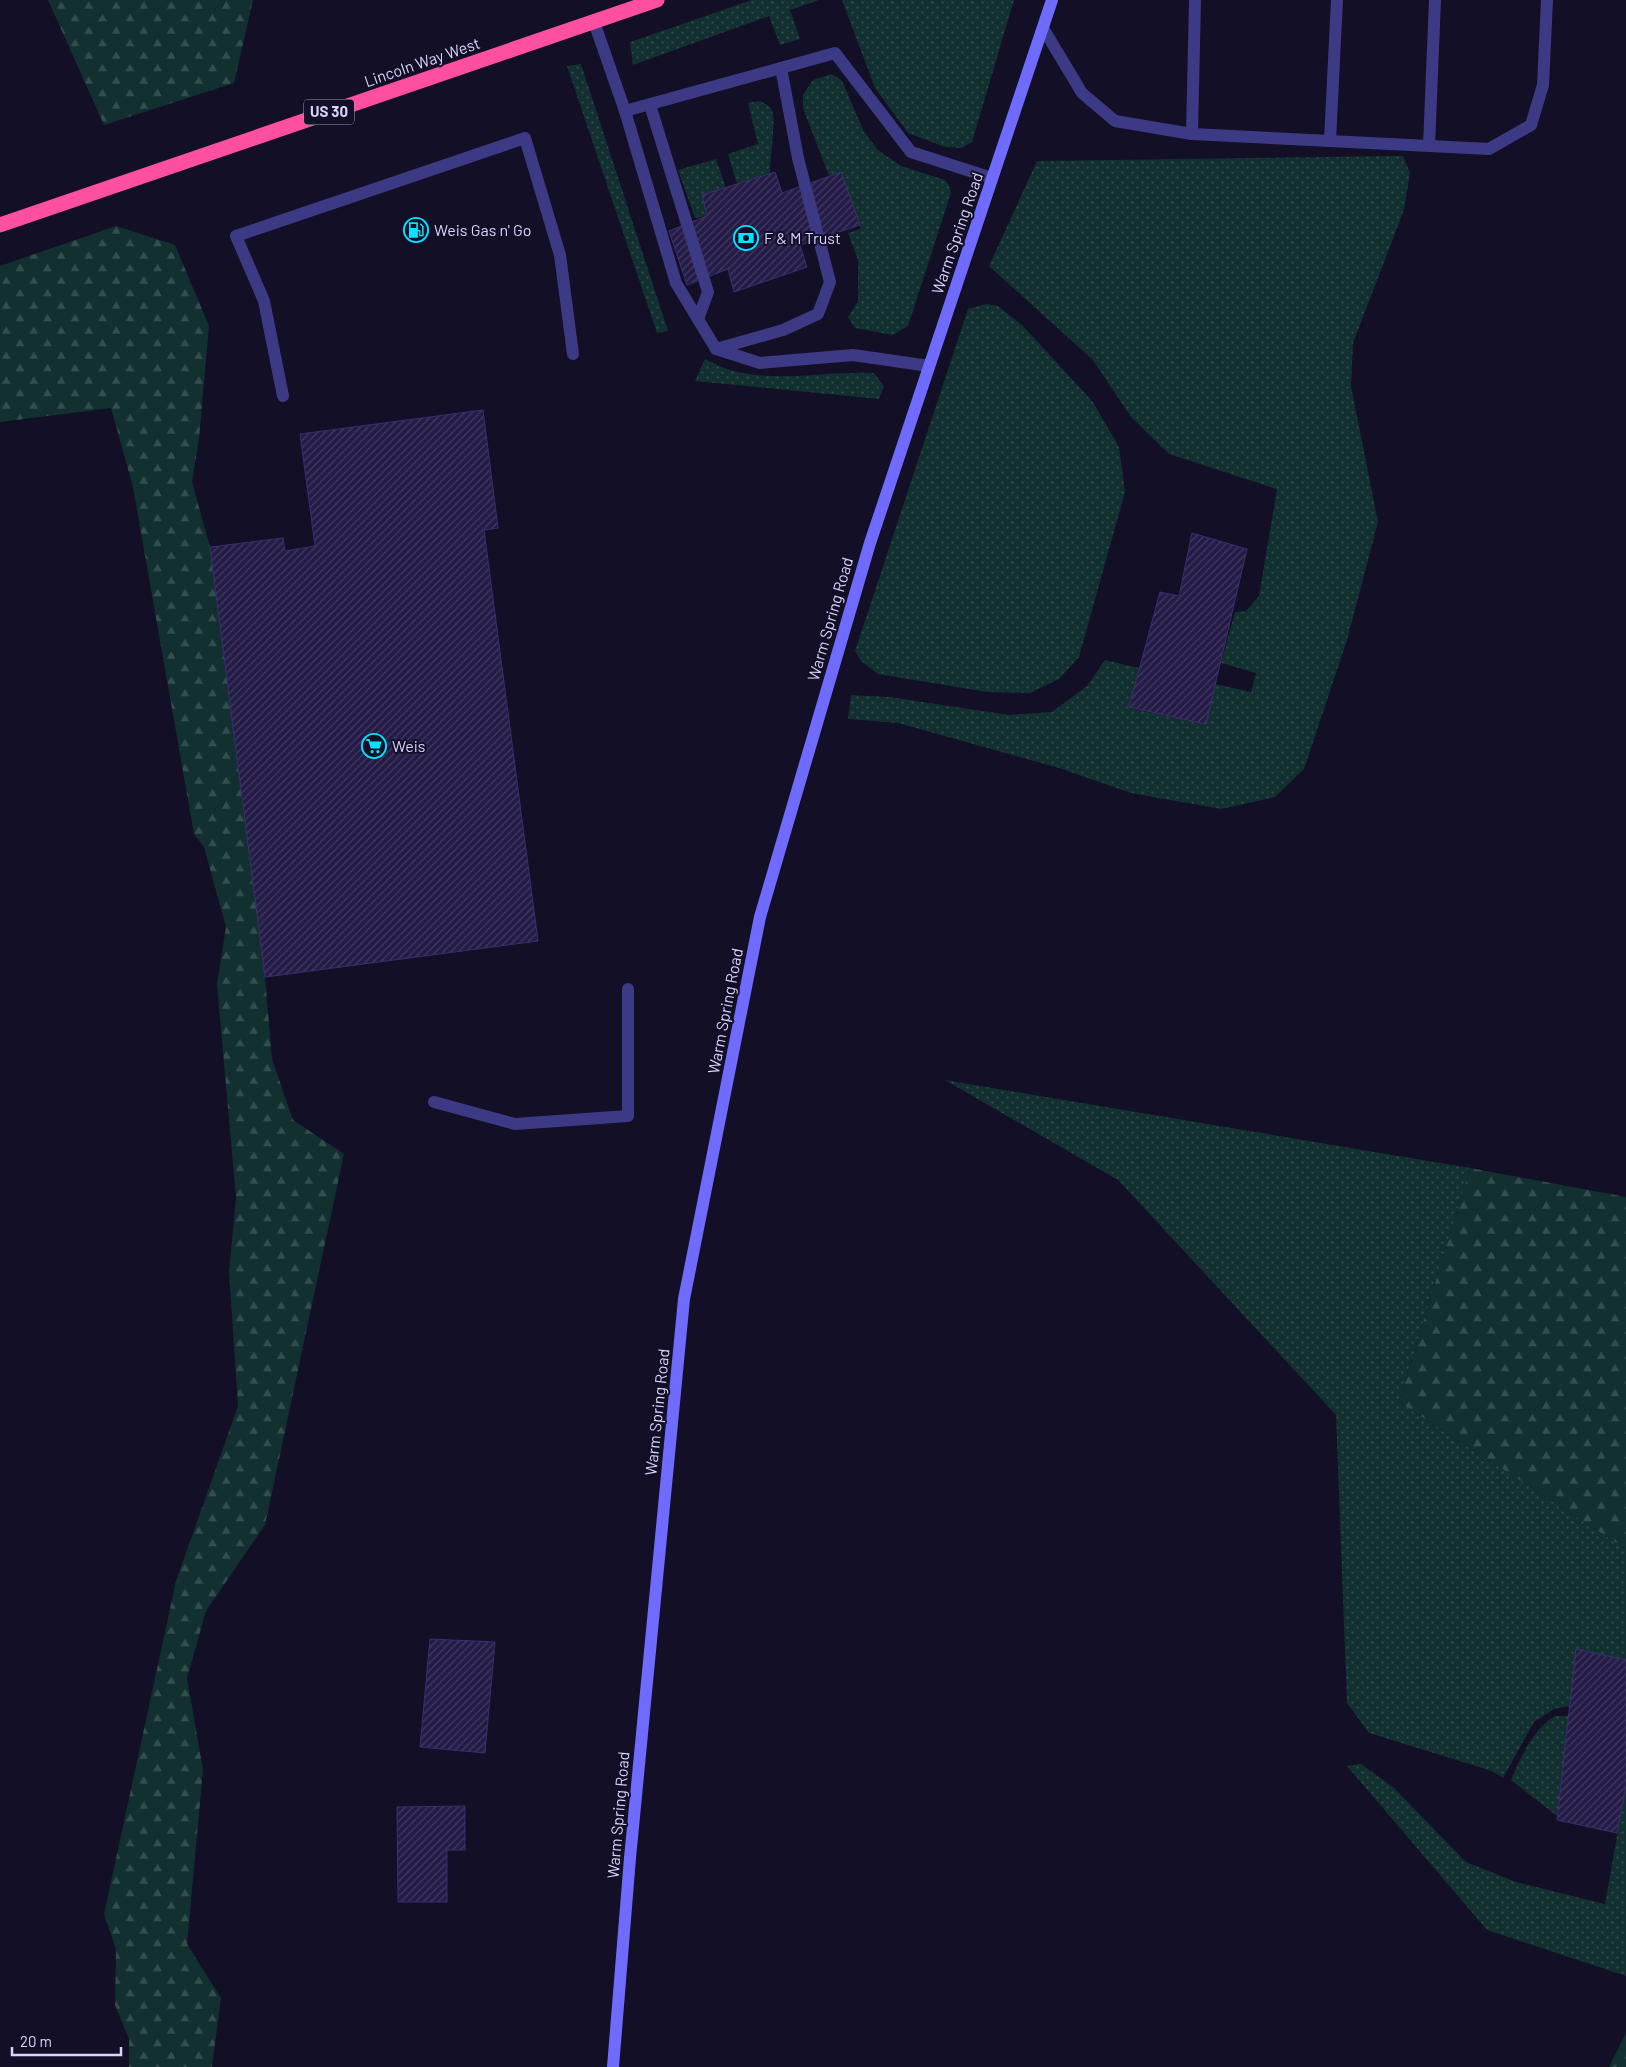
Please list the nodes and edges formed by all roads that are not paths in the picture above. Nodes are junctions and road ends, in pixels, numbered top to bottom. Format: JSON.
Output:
{"nodes":[{"id":1,"x":657,"y":0,"type":"edge"},
{"id":2,"x":1052,"y":0,"type":"edge"},
{"id":3,"x":1195,"y":0,"type":"edge"},
{"id":4,"x":1337,"y":0,"type":"edge"},
{"id":5,"x":1435,"y":0,"type":"edge"},
{"id":6,"x":1546,"y":0,"type":"edge"},
{"id":7,"x":594,"y":22,"type":"junction"},
{"id":8,"x":1043,"y":28,"type":"junction"},
{"id":9,"x":781,"y":68,"type":"junction"},
{"id":10,"x":650,"y":104,"type":"junction"},
{"id":11,"x":625,"y":111,"type":"junction"},
{"id":12,"x":1192,"y":134,"type":"junction"},
{"id":13,"x":1330,"y":141,"type":"junction"},
{"id":14,"x":1429,"y":146,"type":"junction"},
{"id":15,"x":992,"y":178,"type":"junction"},
{"id":16,"x":0,"y":225,"type":"edge"},
{"id":17,"x":698,"y":319,"type":"junction"},
{"id":18,"x":716,"y":349,"type":"junction"},
{"id":19,"x":574,"y":354,"type":"dead end"},
{"id":20,"x":929,"y":366,"type":"junction"},
{"id":21,"x":283,"y":396,"type":"dead end"},
{"id":22,"x":628,"y":989,"type":"dead end"},
{"id":23,"x":434,"y":1102,"type":"dead end"},
{"id":24,"x":613,"y":2067,"type":"edge"}],
"edges":[{"from":1,"to":7,"type":"highway","name":"Lincoln Way West","number":"US 30"},
{"from":2,"to":8,"type":"main road","name":"Warm Spring Road"},
{"from":3,"to":12,"type":"lane"},
{"from":4,"to":13,"type":"lane"},
{"from":5,"to":14,"type":"lane"},
{"from":6,"to":14,"type":"lane"},
{"from":7,"to":11,"type":"lane"},
{"from":7,"to":16,"type":"highway","name":"Lincoln Way West","number":"US 30"},
{"from":8,"to":12,"type":"lane"},
{"from":8,"to":15,"type":"main road","name":"Warm Spring Road"},
{"from":9,"to":10,"type":"lane"},
{"from":9,"to":15,"type":"lane"},
{"from":9,"to":18,"type":"lane"},
{"from":10,"to":11,"type":"lane"},
{"from":10,"to":17,"type":"lane"},
{"from":11,"to":17,"type":"lane"},
{"from":12,"to":13,"type":"lane"},
{"from":13,"to":14,"type":"lane"},
{"from":15,"to":20,"type":"main road","name":"Warm Spring Road"},
{"from":17,"to":18,"type":"lane"},
{"from":18,"to":20,"type":"lane"},
{"from":19,"to":21,"type":"lane"},
{"from":20,"to":24,"type":"main road","name":"Warm Spring Road"},
{"from":22,"to":23,"type":"lane"}]}
